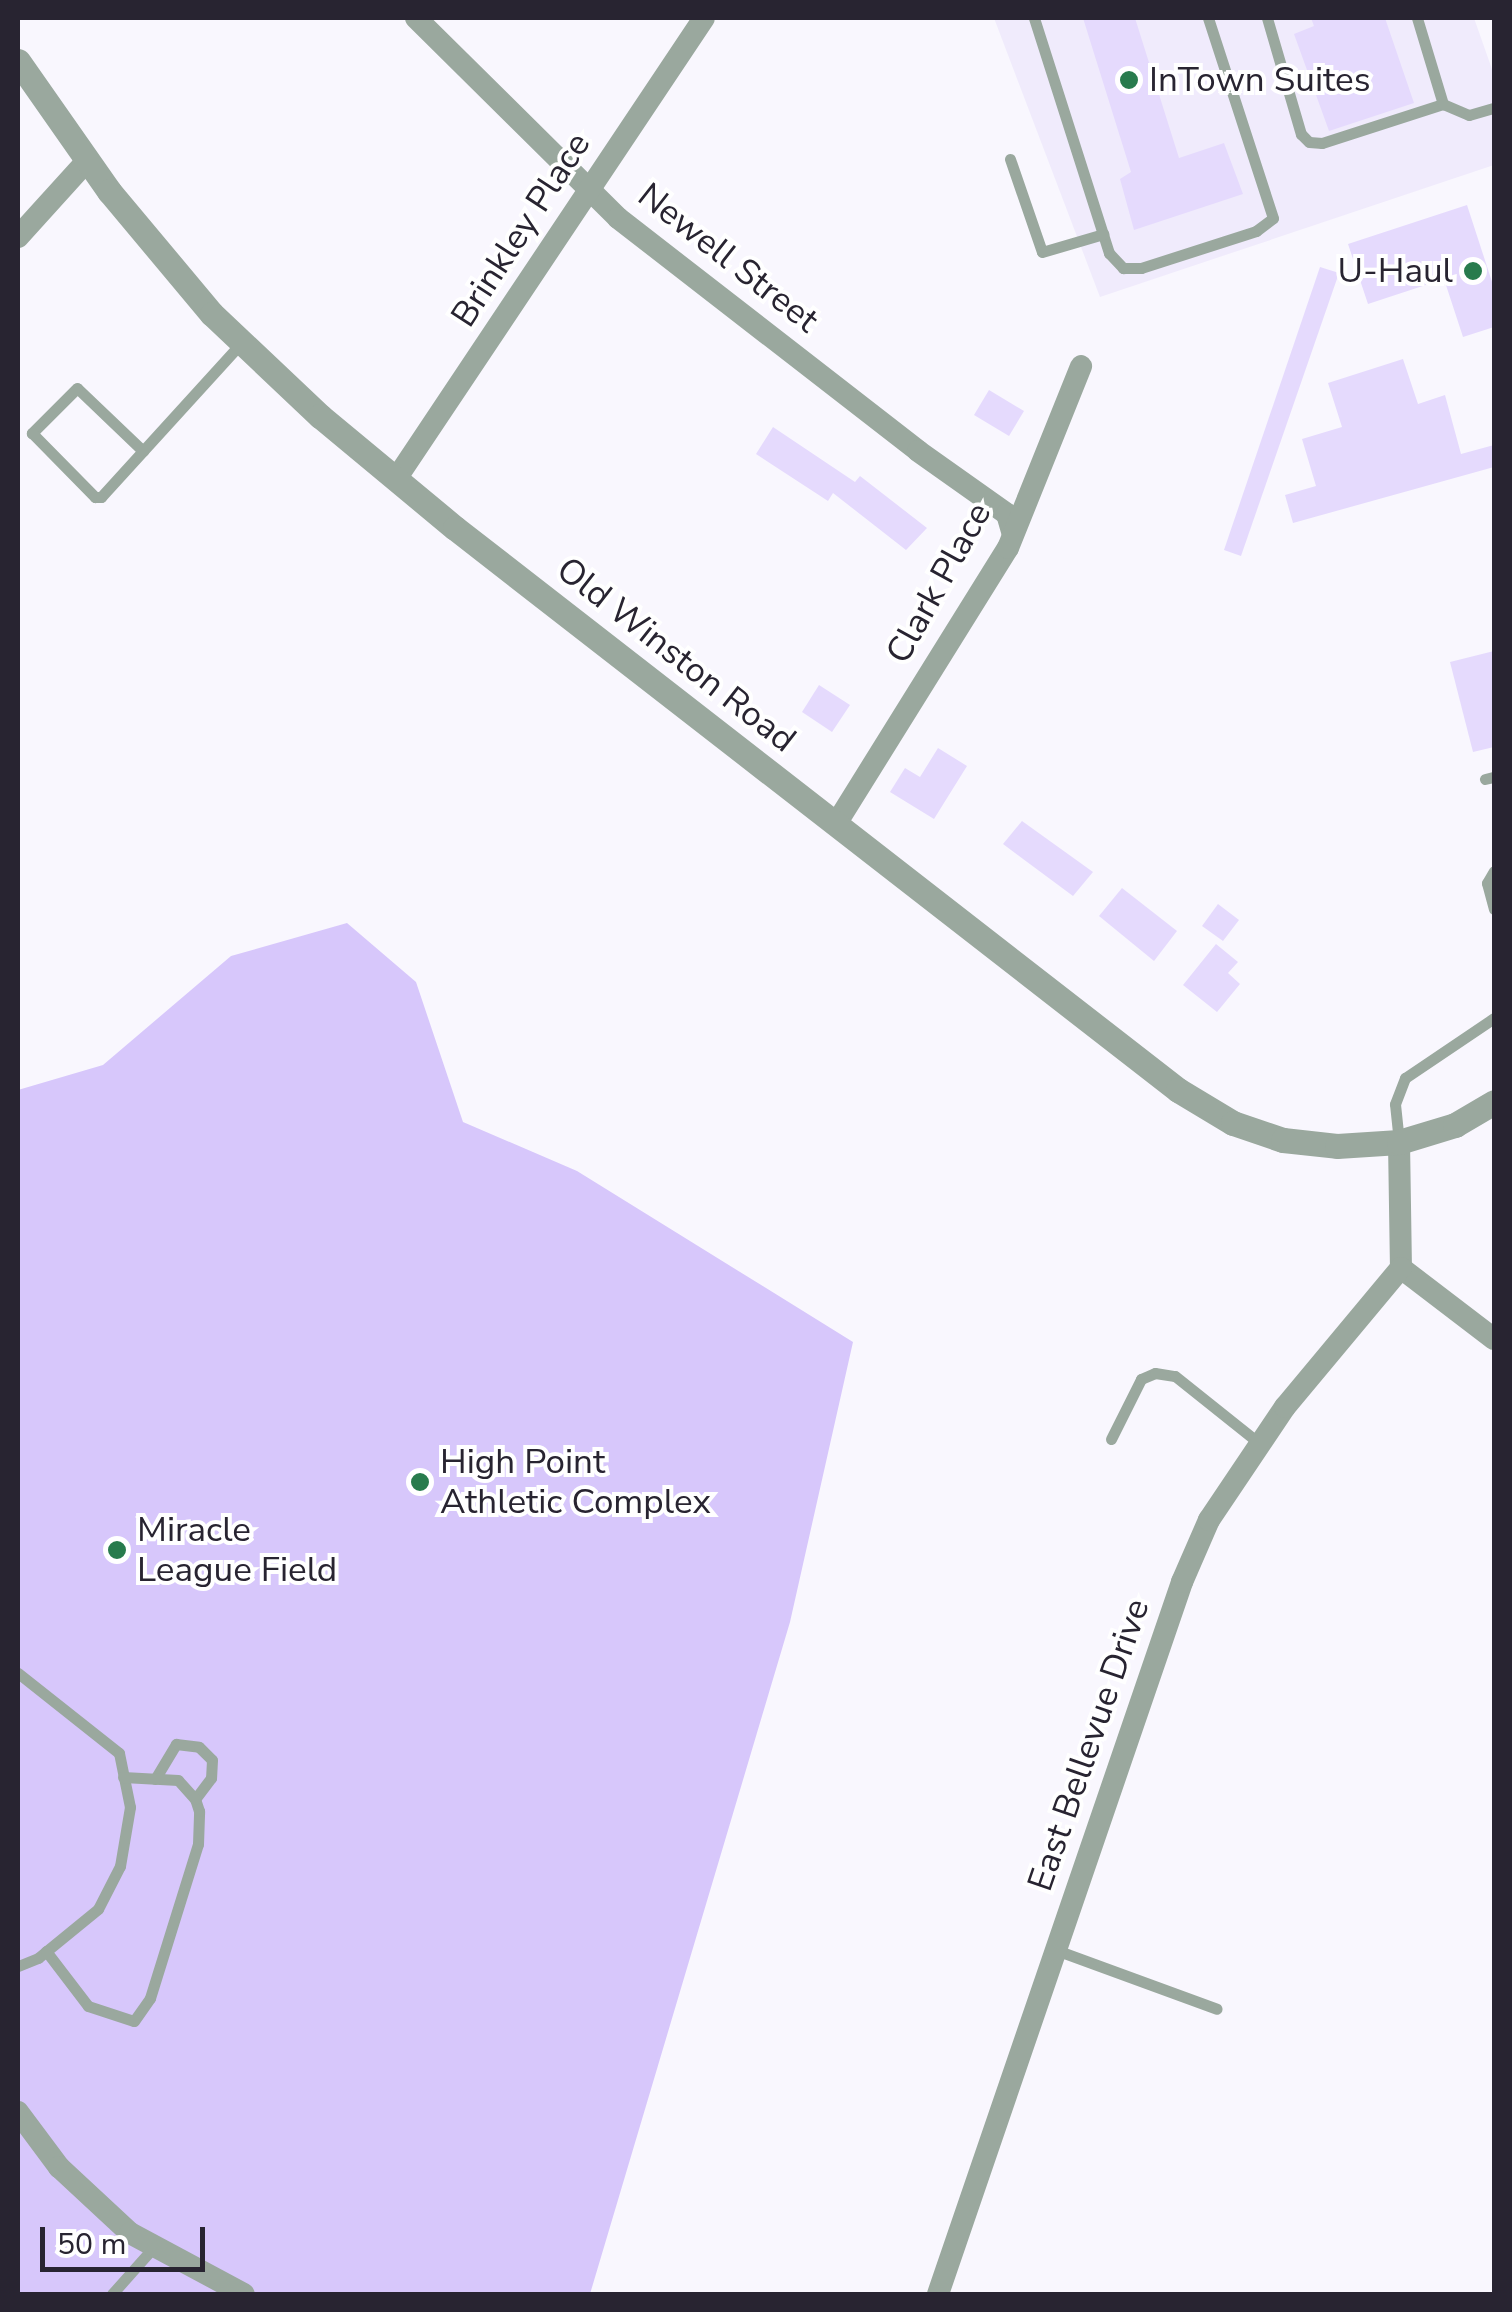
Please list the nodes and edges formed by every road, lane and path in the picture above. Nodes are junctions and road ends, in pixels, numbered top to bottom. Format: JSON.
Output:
{"nodes":[{"id":1,"x":416,"y":18,"type":"edge"},
{"id":2,"x":704,"y":18,"type":"edge"},
{"id":3,"x":1034,"y":18,"type":"edge"},
{"id":4,"x":1208,"y":18,"type":"edge"},
{"id":5,"x":1267,"y":18,"type":"edge"},
{"id":6,"x":1417,"y":18,"type":"edge"},
{"id":7,"x":18,"y":61,"type":"edge"},
{"id":8,"x":1443,"y":104,"type":"junction"},
{"id":9,"x":1494,"y":108,"type":"edge"},
{"id":10,"x":1010,"y":159,"type":"dead end"},
{"id":11,"x":87,"y":161,"type":"junction"},
{"id":12,"x":589,"y":189,"type":"junction"},
{"id":13,"x":1103,"y":234,"type":"junction"},
{"id":14,"x":18,"y":237,"type":"edge"},
{"id":15,"x":242,"y":342,"type":"junction"},
{"id":16,"x":1081,"y":366,"type":"dead end"},
{"id":17,"x":143,"y":451,"type":"junction"},
{"id":18,"x":396,"y":479,"type":"junction"},
{"id":19,"x":1012,"y":532,"type":"junction"},
{"id":20,"x":836,"y":824,"type":"junction"},
{"id":21,"x":1494,"y":870,"type":"edge"},
{"id":22,"x":1494,"y":909,"type":"edge"},
{"id":23,"x":1494,"y":1018,"type":"edge"},
{"id":24,"x":1494,"y":1102,"type":"edge"},
{"id":25,"x":1398,"y":1142,"type":"junction"},
{"id":26,"x":1400,"y":1268,"type":"junction"},
{"id":27,"x":1494,"y":1339,"type":"edge"},
{"id":28,"x":1111,"y":1439,"type":"dead end"},
{"id":29,"x":1258,"y":1443,"type":"junction"},
{"id":30,"x":18,"y":1673,"type":"edge"},
{"id":31,"x":124,"y":1776,"type":"junction"},
{"id":32,"x":155,"y":1779,"type":"junction"},
{"id":33,"x":195,"y":1800,"type":"junction"},
{"id":34,"x":46,"y":1950,"type":"junction"},
{"id":35,"x":1056,"y":1950,"type":"junction"},
{"id":36,"x":18,"y":1966,"type":"edge"},
{"id":37,"x":1216,"y":2010,"type":"dead end"},
{"id":38,"x":18,"y":2112,"type":"edge"},
{"id":39,"x":153,"y":2248,"type":"junction"},
{"id":40,"x":112,"y":2294,"type":"edge"},
{"id":41,"x":244,"y":2294,"type":"edge"},
{"id":42,"x":938,"y":2294,"type":"edge"}],
"edges":[{"from":1,"to":12,"type":"street","name":"Newell Street"},
{"from":2,"to":12,"type":"street","name":"Brinkley Place"},
{"from":3,"to":13,"type":"lane"},
{"from":4,"to":13,"type":"lane"},
{"from":5,"to":8,"type":"lane"},
{"from":6,"to":8,"type":"lane"},
{"from":7,"to":11,"type":"street","name":"Old Winston Road"},
{"from":8,"to":9,"type":"lane"},
{"from":10,"to":13,"type":"lane"},
{"from":11,"to":14,"type":"street"},
{"from":11,"to":15,"type":"street","name":"Old Winston Road"},
{"from":12,"to":18,"type":"street","name":"Brinkley Place"},
{"from":12,"to":19,"type":"street","name":"Newell Street"},
{"from":15,"to":17,"type":"lane"},
{"from":15,"to":18,"type":"street","name":"Old Winston Road"},
{"from":16,"to":19,"type":"street","name":"Clark Place"},
{"from":17,"to":17,"type":"lane"},
{"from":18,"to":20,"type":"street","name":"Old Winston Road"},
{"from":19,"to":20,"type":"street","name":"Clark Place"},
{"from":20,"to":25,"type":"street","name":"Old Winston Road"},
{"from":21,"to":22,"type":"lane"},
{"from":23,"to":25,"type":"lane"},
{"from":24,"to":25,"type":"street","name":"Old Winston Road"},
{"from":25,"to":26,"type":"street"},
{"from":26,"to":27,"type":"street"},
{"from":26,"to":29,"type":"street","name":"East Bellevue Drive"},
{"from":28,"to":29,"type":"lane"},
{"from":29,"to":35,"type":"street","name":"East Bellevue Drive"},
{"from":30,"to":31,"type":"lane"},
{"from":31,"to":32,"type":"lane"},
{"from":31,"to":34,"type":"lane"},
{"from":32,"to":33,"type":"lane"},
{"from":32,"to":33,"type":"lane"},
{"from":33,"to":34,"type":"lane"},
{"from":34,"to":36,"type":"lane"},
{"from":35,"to":37,"type":"lane"},
{"from":35,"to":42,"type":"street","name":"East Bellevue Drive"},
{"from":38,"to":39,"type":"street"},
{"from":39,"to":40,"type":"lane"},
{"from":39,"to":41,"type":"street"}]}
